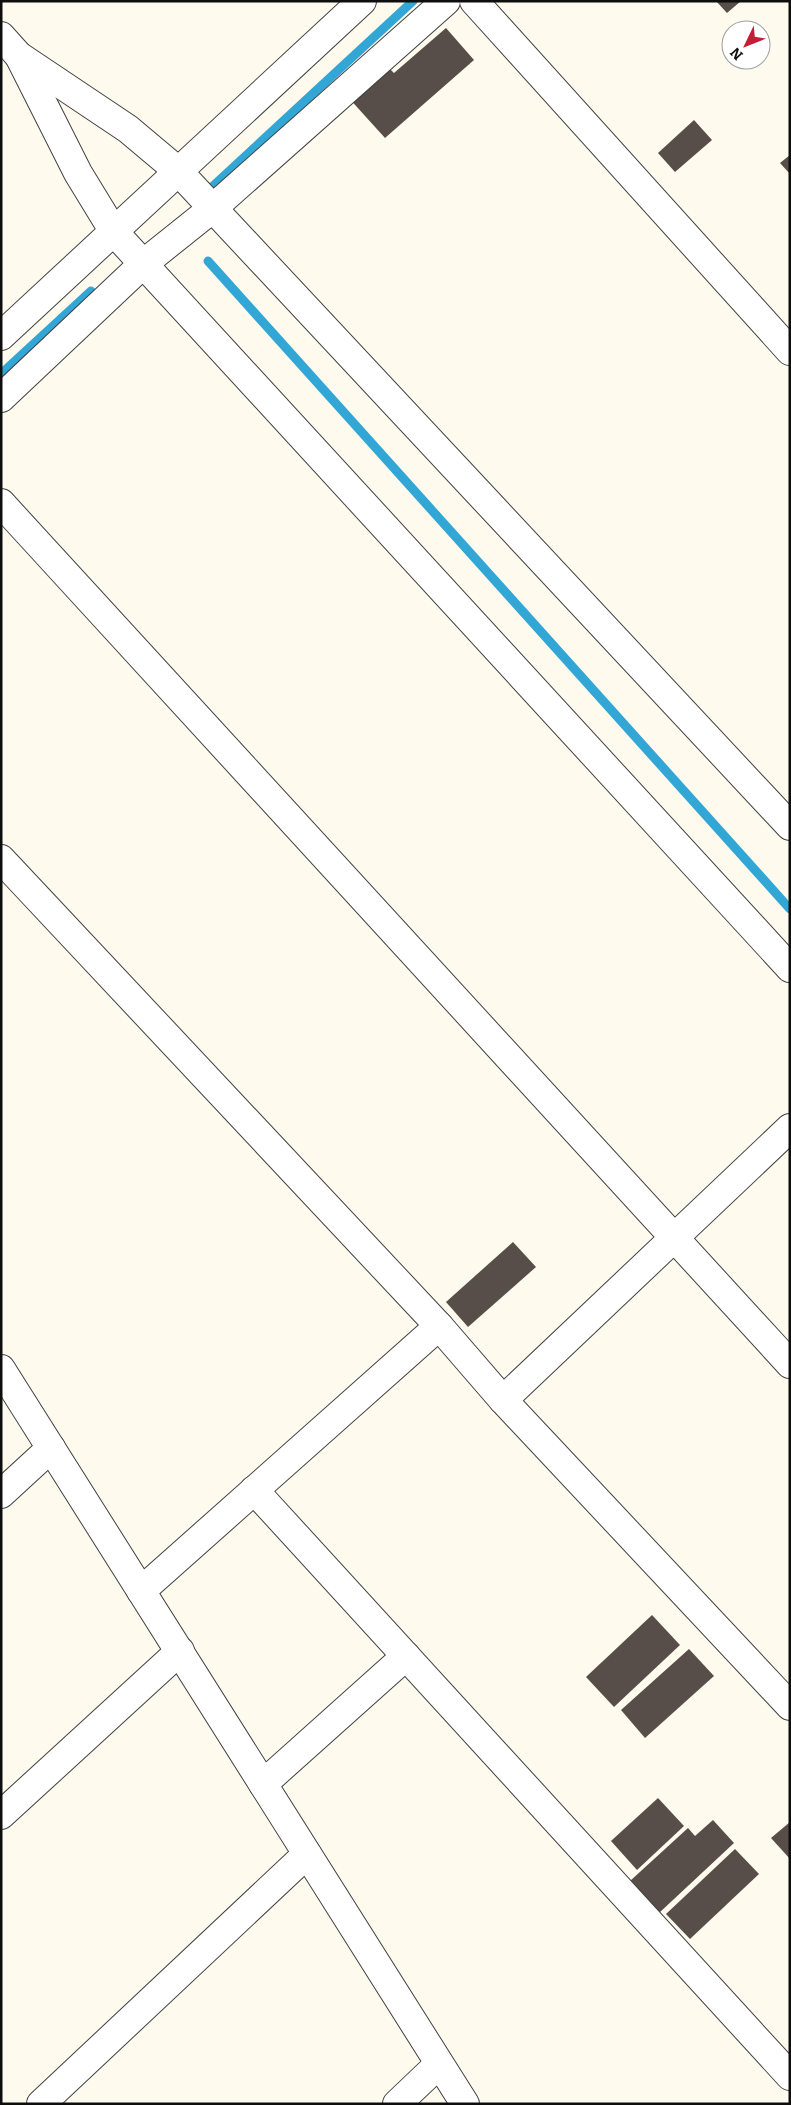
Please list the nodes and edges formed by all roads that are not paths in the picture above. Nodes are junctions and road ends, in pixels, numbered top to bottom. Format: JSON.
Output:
{"nodes":[{"id":1,"x":362,"y":1,"type":"edge"},
{"id":2,"x":446,"y":1,"type":"edge"},
{"id":3,"x":474,"y":1,"type":"edge"},
{"id":4,"x":10,"y":46,"type":"edge"},
{"id":5,"x":178,"y":172,"type":"junction"},
{"id":6,"x":214,"y":208,"type":"junction"},
{"id":7,"x":114,"y":232,"type":"junction"},
{"id":8,"x":143,"y":264,"type":"junction"},
{"id":9,"x":1,"y":336,"type":"edge"},
{"id":10,"x":790,"y":351,"type":"edge"},
{"id":11,"x":1,"y":398,"type":"edge"},
{"id":12,"x":1,"y":503,"type":"edge"},
{"id":13,"x":790,"y":826,"type":"edge"},
{"id":14,"x":1,"y":859,"type":"edge"},
{"id":15,"x":790,"y":968,"type":"edge"},
{"id":16,"x":790,"y":1128,"type":"edge"},
{"id":17,"x":674,"y":1237,"type":"junction"},
{"id":18,"x":439,"y":1326,"type":"junction"},
{"id":19,"x":790,"y":1364,"type":"edge"},
{"id":20,"x":1,"y":1369,"type":"edge"},
{"id":21,"x":503,"y":1400,"type":"junction"},
{"id":22,"x":51,"y":1448,"type":"junction"},
{"id":23,"x":254,"y":1490,"type":"junction"},
{"id":24,"x":1,"y":1494,"type":"edge"},
{"id":25,"x":141,"y":1591,"type":"junction"},
{"id":26,"x":180,"y":1651,"type":"junction"},
{"id":27,"x":406,"y":1656,"type":"junction"},
{"id":28,"x":790,"y":1706,"type":"edge"},
{"id":29,"x":263,"y":1784,"type":"junction"},
{"id":30,"x":1,"y":1815,"type":"edge"},
{"id":31,"x":307,"y":1854,"type":"junction"},
{"id":32,"x":439,"y":2064,"type":"junction"},
{"id":33,"x":790,"y":2076,"type":"edge"},
{"id":34,"x":464,"y":2101,"type":"edge"},
{"id":35,"x":41,"y":2104,"type":"edge"},
{"id":36,"x":397,"y":2104,"type":"edge"}],
"edges":[{"from":1,"to":5,"type":"street"},
{"from":2,"to":6,"type":"street"},
{"from":3,"to":10,"type":"street"},
{"from":4,"to":5,"type":"street"},
{"from":4,"to":7,"type":"street"},
{"from":5,"to":6,"type":"street"},
{"from":5,"to":7,"type":"street"},
{"from":6,"to":8,"type":"street"},
{"from":6,"to":13,"type":"street"},
{"from":7,"to":8,"type":"street"},
{"from":7,"to":9,"type":"street"},
{"from":8,"to":11,"type":"street"},
{"from":8,"to":15,"type":"street"},
{"from":12,"to":17,"type":"street"},
{"from":14,"to":18,"type":"street"},
{"from":16,"to":17,"type":"street"},
{"from":17,"to":19,"type":"street"},
{"from":17,"to":21,"type":"street"},
{"from":18,"to":21,"type":"street"},
{"from":18,"to":23,"type":"street"},
{"from":20,"to":22,"type":"street"},
{"from":21,"to":28,"type":"street"},
{"from":22,"to":24,"type":"street"},
{"from":22,"to":25,"type":"street"},
{"from":23,"to":25,"type":"street"},
{"from":23,"to":27,"type":"street"},
{"from":25,"to":26,"type":"street"},
{"from":26,"to":29,"type":"street"},
{"from":26,"to":30,"type":"street"},
{"from":27,"to":29,"type":"street"},
{"from":27,"to":33,"type":"street"},
{"from":29,"to":31,"type":"street"},
{"from":31,"to":32,"type":"street"},
{"from":31,"to":35,"type":"street"},
{"from":32,"to":34,"type":"street"},
{"from":32,"to":36,"type":"street"}]}
